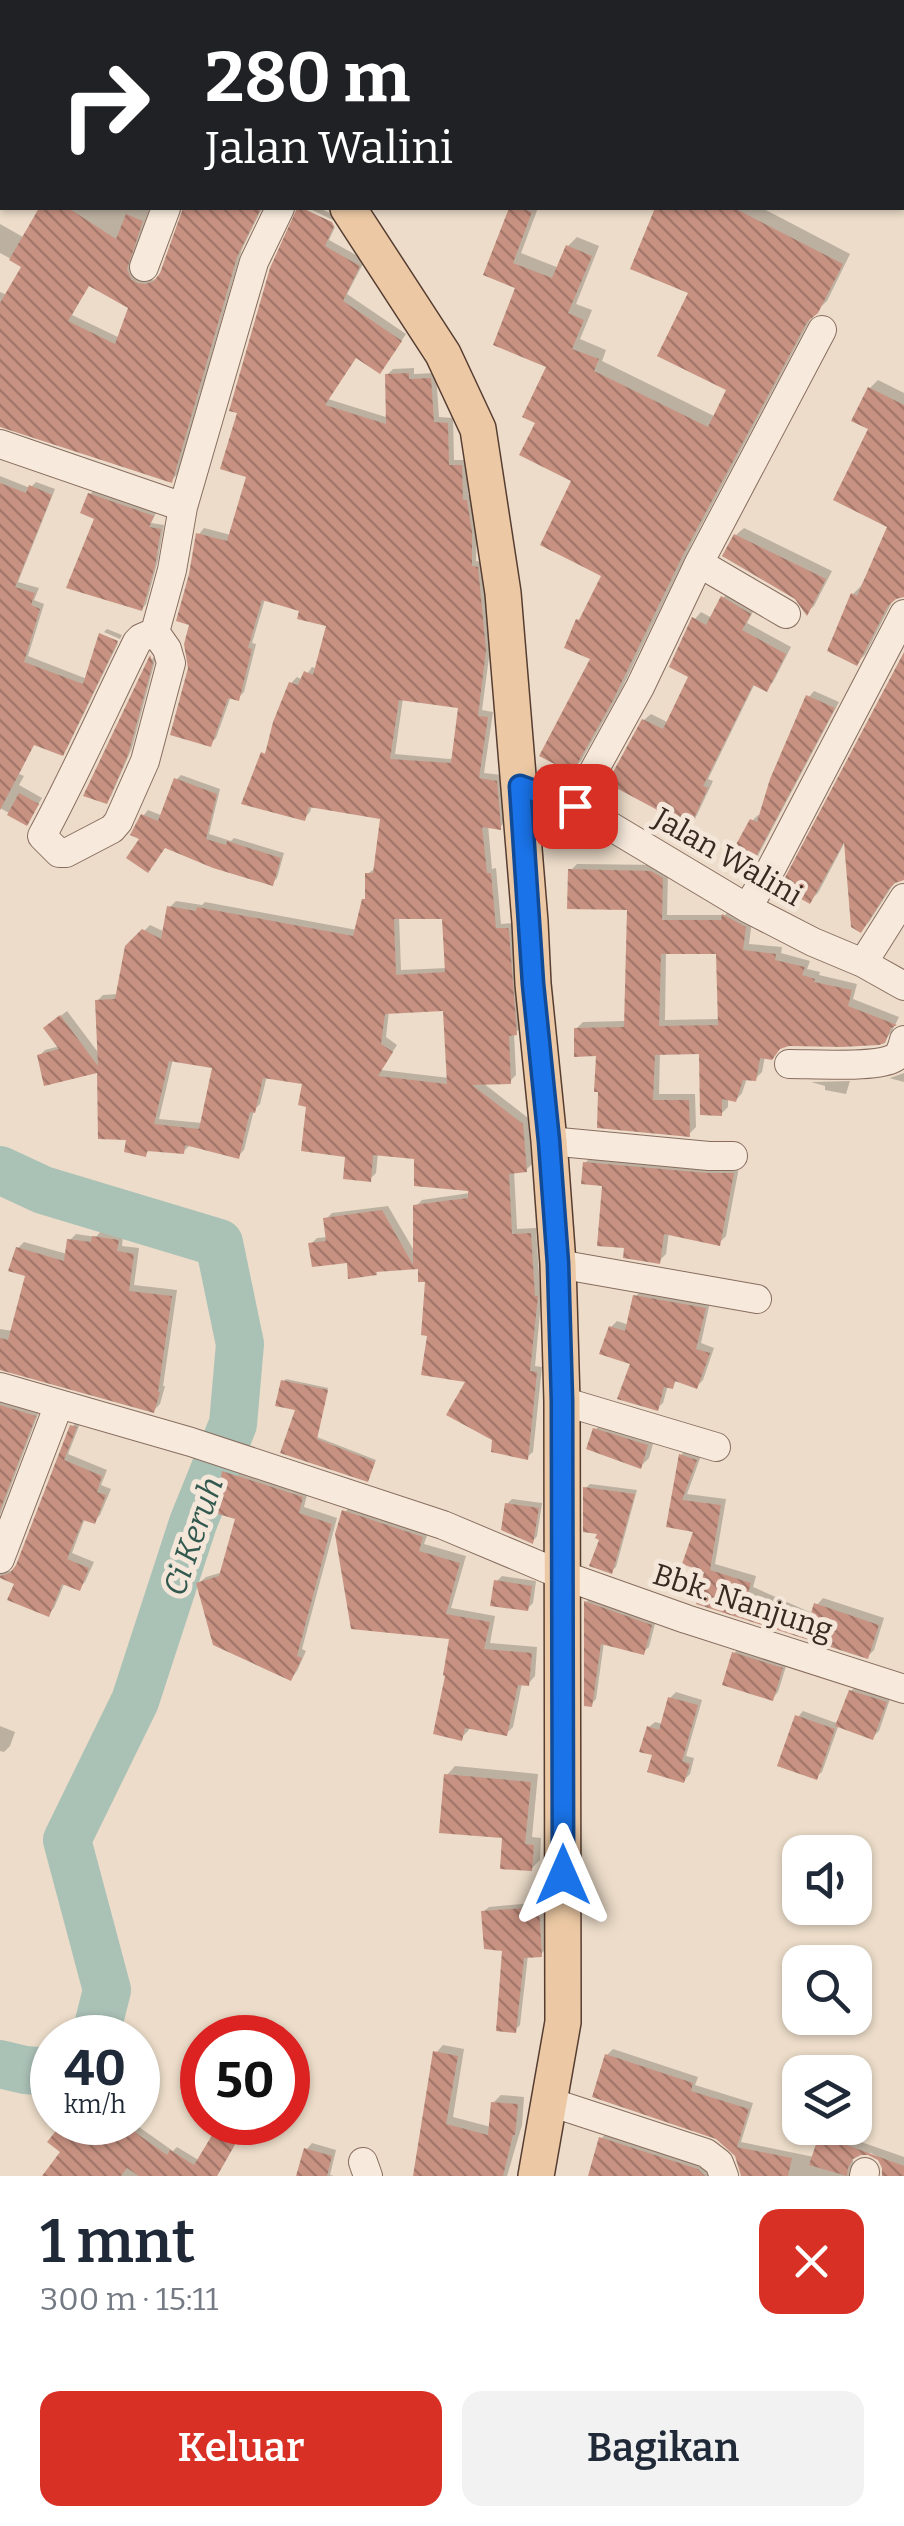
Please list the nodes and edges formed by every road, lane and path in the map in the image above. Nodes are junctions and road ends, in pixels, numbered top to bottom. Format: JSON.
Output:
{"nodes":[{"id":1,"x":165,"y":210,"type":"edge"},
{"id":2,"x":279,"y":210,"type":"edge"},
{"id":3,"x":349,"y":210,"type":"edge"},
{"id":4,"x":144,"y":267,"type":"dead end"},
{"id":5,"x":822,"y":330,"type":"dead end"},
{"id":6,"x":0,"y":444,"type":"edge"},
{"id":7,"x":183,"y":507,"type":"junction"},
{"id":8,"x":700,"y":562,"type":"junction"},
{"id":9,"x":786,"y":614,"type":"dead end"},
{"id":10,"x":904,"y":614,"type":"edge"},
{"id":11,"x":155,"y":632,"type":"junction"},
{"id":12,"x":520,"y":786,"type":"junction"},
{"id":13,"x":575,"y":806,"type":"junction"},
{"id":14,"x":903,"y":903,"type":"edge"},
{"id":15,"x":747,"y":908,"type":"junction"},
{"id":16,"x":863,"y":963,"type":"junction"},
{"id":17,"x":901,"y":978,"type":"edge"},
{"id":18,"x":904,"y":1040,"type":"edge"},
{"id":19,"x":789,"y":1064,"type":"dead end"},
{"id":20,"x":549,"y":1141,"type":"junction"},
{"id":21,"x":734,"y":1156,"type":"dead end"},
{"id":22,"x":558,"y":1264,"type":"junction"},
{"id":23,"x":757,"y":1299,"type":"dead end"},
{"id":24,"x":0,"y":1387,"type":"edge"},
{"id":25,"x":562,"y":1401,"type":"junction"},
{"id":26,"x":59,"y":1404,"type":"junction"},
{"id":27,"x":716,"y":1446,"type":"dead end"},
{"id":28,"x":0,"y":1559,"type":"edge"},
{"id":29,"x":562,"y":1575,"type":"junction"},
{"id":30,"x":904,"y":1688,"type":"edge"},
{"id":31,"x":550,"y":2102,"type":"junction"},
{"id":32,"x":536,"y":2176,"type":"edge"},
{"id":33,"x":724,"y":2176,"type":"edge"}],
"edges":[{"from":1,"to":4,"type":"street"},
{"from":2,"to":7,"type":"street"},
{"from":3,"to":12,"type":"main road"},
{"from":5,"to":8,"type":"street"},
{"from":6,"to":7,"type":"street"},
{"from":7,"to":11,"type":"street"},
{"from":8,"to":9,"type":"street"},
{"from":8,"to":13,"type":"street"},
{"from":10,"to":15,"type":"street"},
{"from":11,"to":11,"type":"street"},
{"from":12,"to":13,"type":"street","name":"Jalan Walini"},
{"from":12,"to":20,"type":"main road"},
{"from":13,"to":15,"type":"street","name":"Jalan Walini"},
{"from":14,"to":16,"type":"street"},
{"from":15,"to":16,"type":"street","name":"Jalan Walini"},
{"from":16,"to":17,"type":"street","name":"Jalan Walini"},
{"from":18,"to":19,"type":"street"},
{"from":20,"to":21,"type":"street"},
{"from":20,"to":22,"type":"main road"},
{"from":22,"to":23,"type":"street"},
{"from":22,"to":25,"type":"main road"},
{"from":24,"to":26,"type":"street","name":"Bbk. Nanjung"},
{"from":25,"to":27,"type":"street"},
{"from":25,"to":29,"type":"main road"},
{"from":26,"to":28,"type":"street"},
{"from":26,"to":29,"type":"street","name":"Bbk. Nanjung"},
{"from":29,"to":30,"type":"street","name":"Bbk. Nanjung"},
{"from":29,"to":31,"type":"main road"},
{"from":31,"to":32,"type":"main road"},
{"from":31,"to":33,"type":"street"}]}
